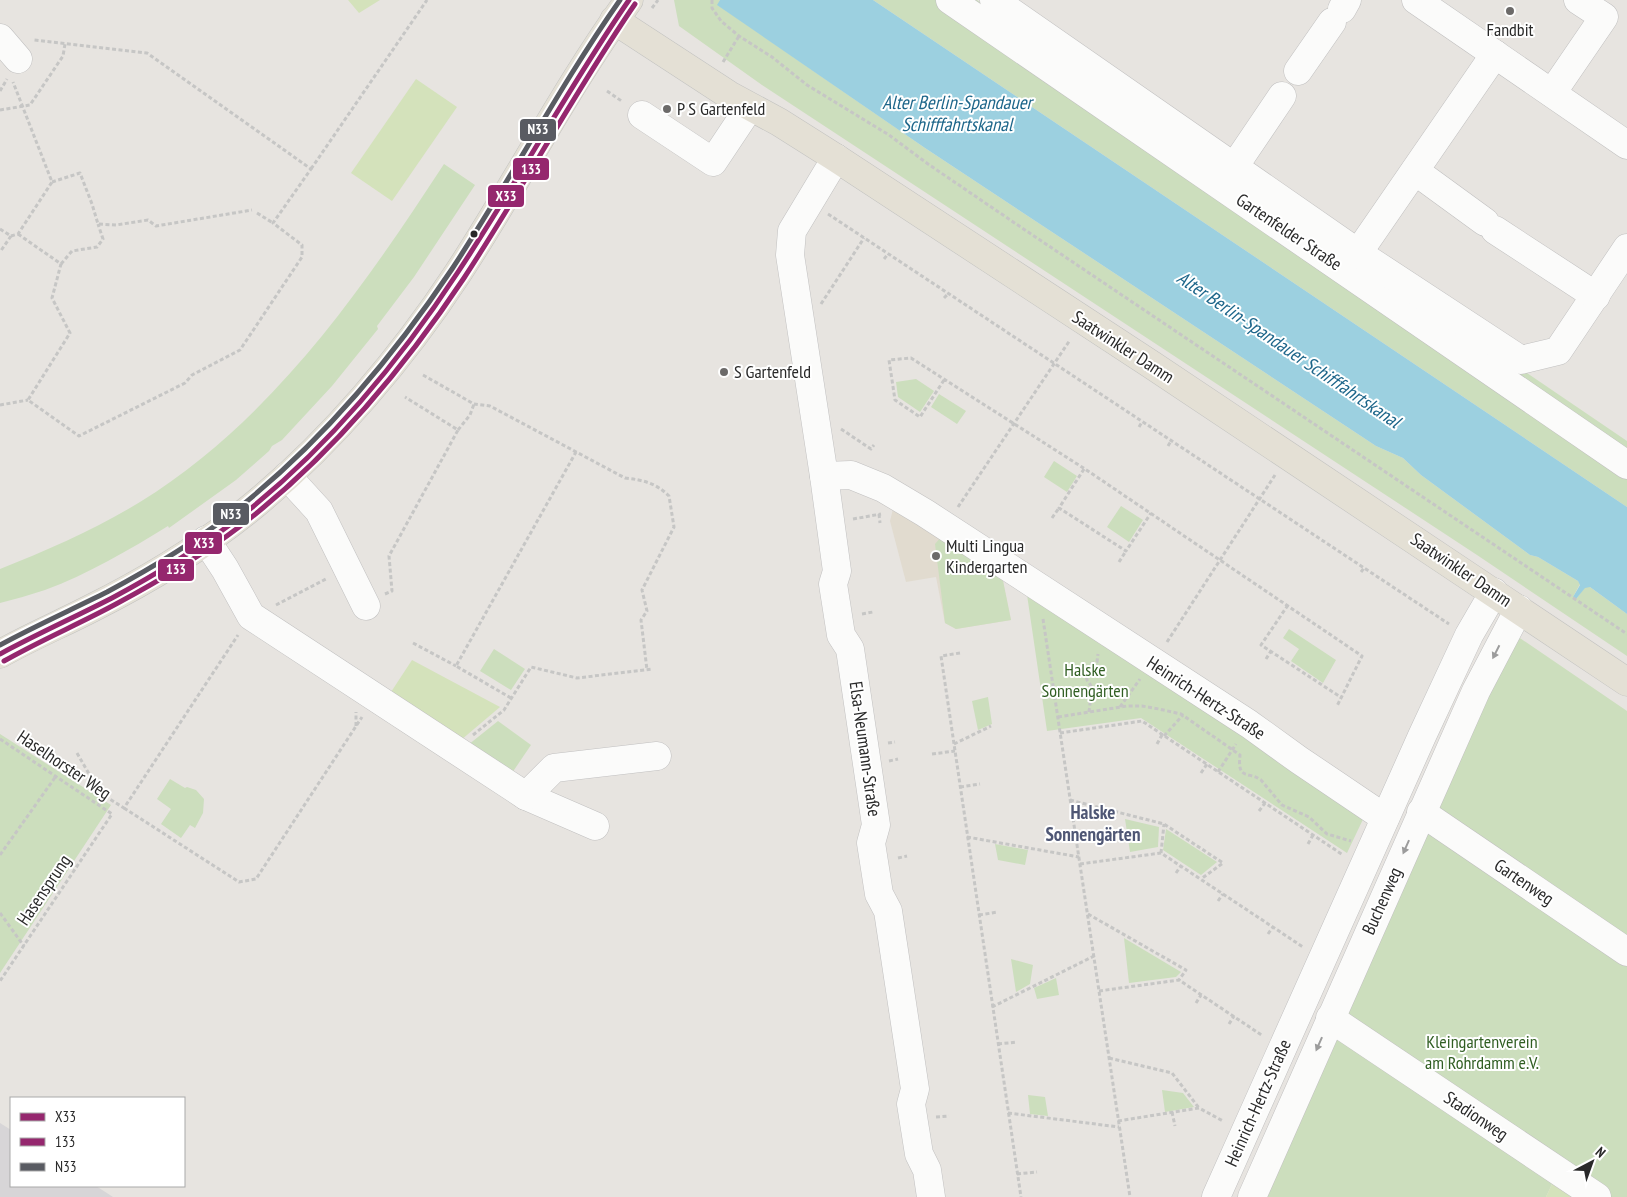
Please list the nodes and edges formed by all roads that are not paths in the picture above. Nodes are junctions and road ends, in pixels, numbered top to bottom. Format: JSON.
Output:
{"nodes":[{"id":1,"x":950,"y":0,"type":"edge"},
{"id":2,"x":994,"y":0,"type":"edge"},
{"id":3,"x":1416,"y":0,"type":"edge"},
{"id":4,"x":1578,"y":0,"type":"edge"},
{"id":5,"x":623,"y":6,"type":"edge"},
{"id":6,"x":1340,"y":10,"type":"edge"},
{"id":7,"x":0,"y":38,"type":"edge"},
{"id":8,"x":1495,"y":54,"type":"junction"},
{"id":9,"x":18,"y":59,"type":"road end"},
{"id":10,"x":1298,"y":71,"type":"dead end"},
{"id":11,"x":1552,"y":93,"type":"junction"},
{"id":12,"x":1282,"y":96,"type":"dead end"},
{"id":13,"x":749,"y":108,"type":"junction"},
{"id":14,"x":642,"y":114,"type":"dead end"},
{"id":15,"x":1627,"y":145,"type":"edge"},
{"id":16,"x":836,"y":158,"type":"junction"},
{"id":17,"x":1234,"y":167,"type":"junction"},
{"id":18,"x":1414,"y":171,"type":"junction"},
{"id":19,"x":1627,"y":248,"type":"edge"},
{"id":20,"x":1358,"y":253,"type":"junction"},
{"id":21,"x":1596,"y":296,"type":"junction"},
{"id":22,"x":1627,"y":464,"type":"edge"},
{"id":23,"x":287,"y":476,"type":"junction"},
{"id":24,"x":824,"y":476,"type":"junction"},
{"id":25,"x":206,"y":540,"type":"junction"},
{"id":26,"x":1494,"y":592,"type":"junction"},
{"id":27,"x":376,"y":600,"type":"road end"},
{"id":28,"x":1519,"y":609,"type":"junction"},
{"id":29,"x":35,"y":634,"type":"junction"},
{"id":30,"x":0,"y":641,"type":"edge"},
{"id":31,"x":0,"y":654,"type":"edge"},
{"id":32,"x":1627,"y":682,"type":"edge"},
{"id":33,"x":657,"y":756,"type":"dead end"},
{"id":34,"x":526,"y":796,"type":"junction"},
{"id":35,"x":1421,"y":812,"type":"junction"},
{"id":36,"x":1385,"y":818,"type":"junction"},
{"id":37,"x":595,"y":826,"type":"dead end"},
{"id":38,"x":1627,"y":952,"type":"edge"},
{"id":39,"x":1330,"y":1018,"type":"junction"},
{"id":40,"x":931,"y":1197,"type":"edge"},
{"id":41,"x":1216,"y":1197,"type":"edge"},
{"id":42,"x":1252,"y":1197,"type":"edge"},
{"id":43,"x":1597,"y":1197,"type":"edge"}],
"edges":[{"from":1,"to":22,"type":"street","name":"Gartenfelder Straße"},
{"from":2,"to":17,"type":"street"},
{"from":3,"to":8,"type":"street"},
{"from":4,"to":11,"type":"street"},
{"from":5,"to":13,"type":"main road","name":"Saatwinkler Damm"},
{"from":5,"to":23,"type":"main road"},
{"from":6,"to":10,"type":"street"},
{"from":7,"to":9,"type":"street"},
{"from":8,"to":11,"type":"street"},
{"from":8,"to":18,"type":"street"},
{"from":11,"to":15,"type":"street"},
{"from":12,"to":17,"type":"street"},
{"from":13,"to":14,"type":"street"},
{"from":13,"to":16,"type":"main road","name":"Saatwinkler Damm"},
{"from":16,"to":24,"type":"street","name":"Elsa-Neumann-Straße"},
{"from":16,"to":26,"type":"main road","name":"Saatwinkler Damm"},
{"from":17,"to":20,"type":"street"},
{"from":18,"to":20,"type":"street"},
{"from":18,"to":21,"type":"street"},
{"from":19,"to":21,"type":"street"},
{"from":20,"to":21,"type":"street"},
{"from":23,"to":25,"type":"main road"},
{"from":23,"to":27,"type":"street"},
{"from":24,"to":36,"type":"street","name":"Heinrich-Hertz-Straße"},
{"from":24,"to":40,"type":"street","name":"Elsa-Neumann-Straße"},
{"from":25,"to":29,"type":"main road"},
{"from":25,"to":34,"type":"street"},
{"from":26,"to":28,"type":"main road","name":"Saatwinkler Damm"},
{"from":26,"to":36,"type":"street","name":"Heinrich-Hertz-Straße"},
{"from":28,"to":32,"type":"main road","name":"Saatwinkler Damm"},
{"from":28,"to":35,"type":"street","name":"Buchenweg","one_way":true},
{"from":29,"to":30,"type":"main road"},
{"from":29,"to":31,"type":"main road"},
{"from":33,"to":34,"type":"street"},
{"from":34,"to":37,"type":"street"},
{"from":35,"to":38,"type":"street","name":"Gartenweg"},
{"from":35,"to":39,"type":"street","name":"Buchenweg","one_way":true},
{"from":36,"to":41,"type":"street","name":"Heinrich-Hertz-Straße"},
{"from":39,"to":42,"type":"street","name":"Buchenweg","one_way":true},
{"from":39,"to":43,"type":"street","name":"Stadionweg"}]}
